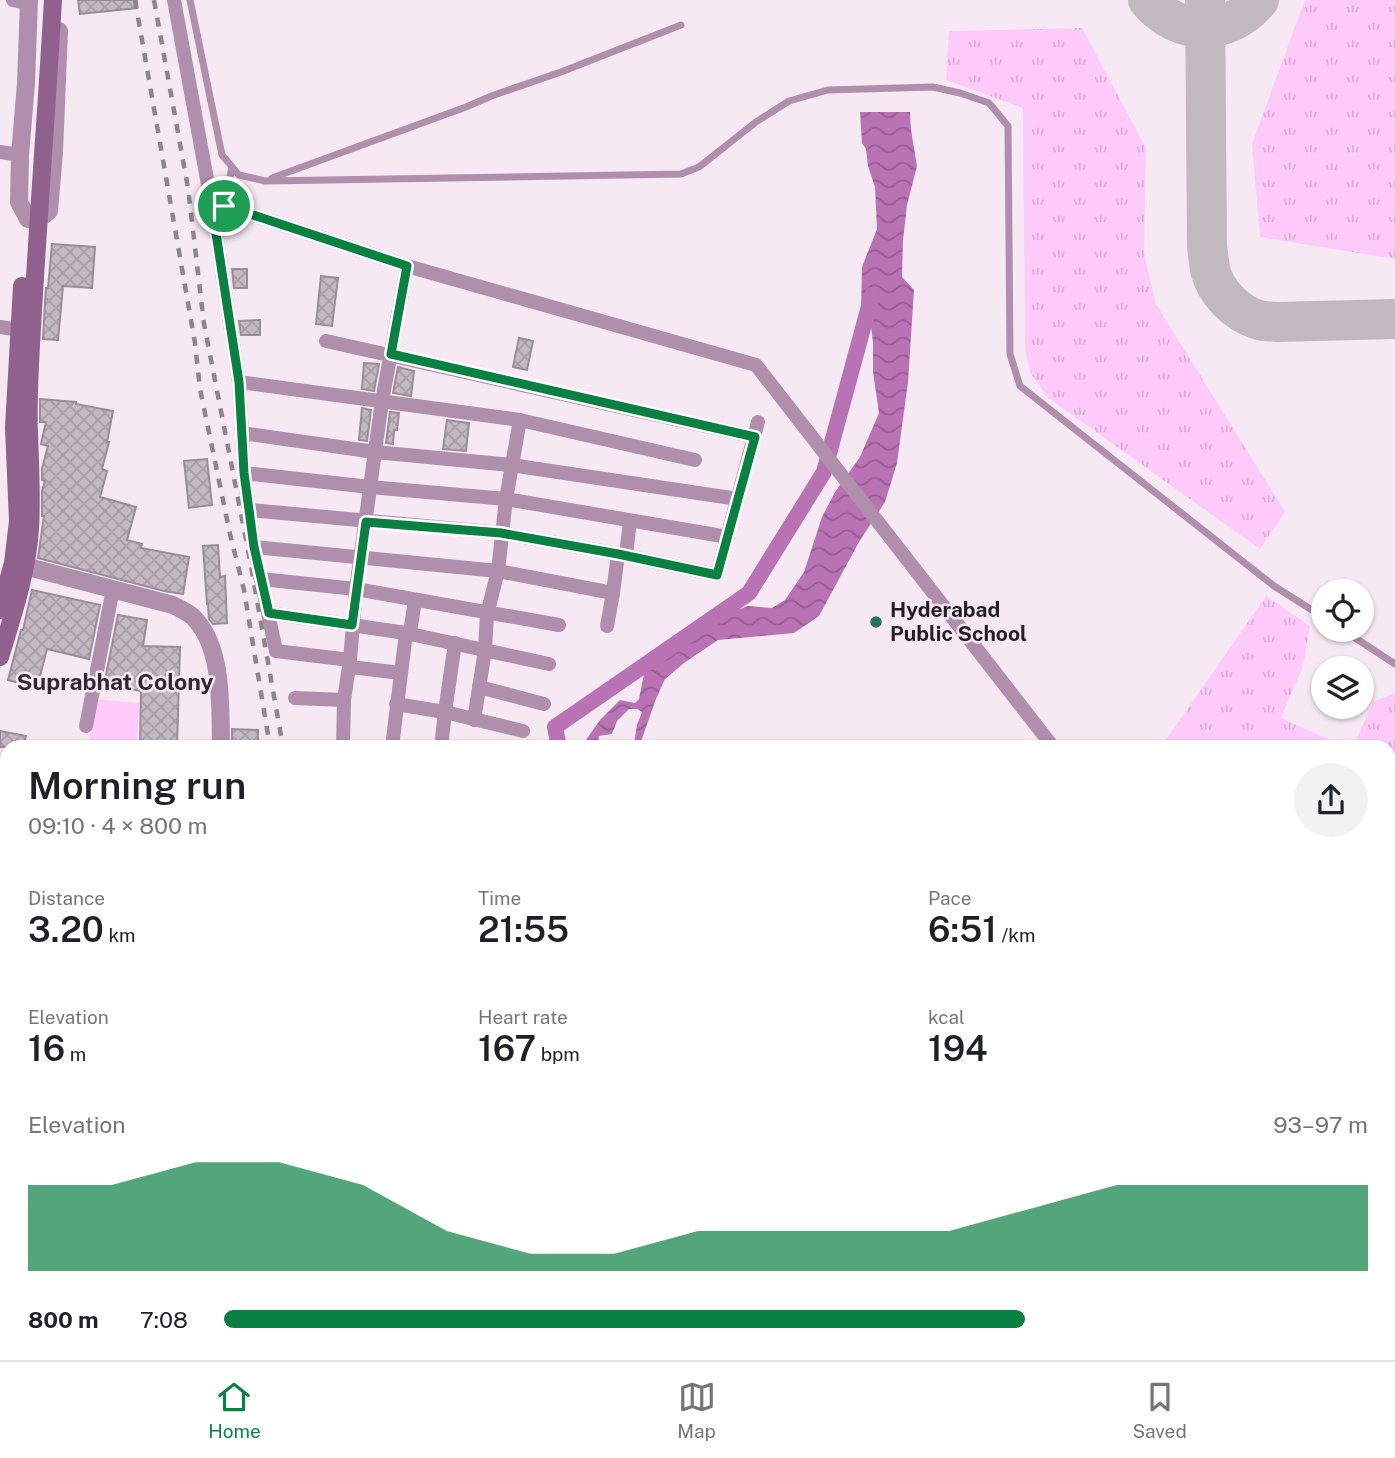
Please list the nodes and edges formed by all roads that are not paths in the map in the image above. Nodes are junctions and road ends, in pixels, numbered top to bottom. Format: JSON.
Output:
{"nodes":[{"id":1,"x":53,"y":0,"type":"edge"},
{"id":2,"x":61,"y":0,"type":"edge"},
{"id":3,"x":174,"y":0,"type":"edge"},
{"id":4,"x":190,"y":0,"type":"edge"},
{"id":5,"x":28,"y":1,"type":"edge"},
{"id":6,"x":681,"y":25,"type":"dead end"},
{"id":7,"x":0,"y":152,"type":"edge"},
{"id":8,"x":20,"y":155,"type":"junction"},
{"id":9,"x":232,"y":167,"type":"junction"},
{"id":10,"x":36,"y":176,"type":"junction"},
{"id":11,"x":265,"y":181,"type":"junction"},
{"id":12,"x":218,"y":203,"type":"junction"},
{"id":13,"x":33,"y":219,"type":"junction"},
{"id":14,"x":407,"y":266,"type":"junction"},
{"id":15,"x":0,"y":327,"type":"edge"},
{"id":16,"x":19,"y":330,"type":"junction"},
{"id":17,"x":326,"y":341,"type":"dead end"},
{"id":18,"x":391,"y":354,"type":"junction"},
{"id":19,"x":239,"y":382,"type":"junction"},
{"id":20,"x":382,"y":401,"type":"junction"},
{"id":21,"x":520,"y":420,"type":"junction"},
{"id":22,"x":758,"y":422,"type":"dead end"},
{"id":23,"x":242,"y":433,"type":"junction"},
{"id":24,"x":755,"y":437,"type":"junction"},
{"id":25,"x":375,"y":452,"type":"junction"},
{"id":26,"x":695,"y":460,"type":"dead end"},
{"id":27,"x":511,"y":465,"type":"junction"},
{"id":28,"x":244,"y":473,"type":"junction"},
{"id":29,"x":370,"y":487,"type":"junction"},
{"id":30,"x":506,"y":499,"type":"junction"},
{"id":31,"x":738,"y":499,"type":"junction"},
{"id":32,"x":250,"y":510,"type":"junction"},
{"id":33,"x":630,"y":521,"type":"junction"},
{"id":34,"x":366,"y":522,"type":"junction"},
{"id":35,"x":501,"y":533,"type":"junction"},
{"id":36,"x":728,"y":537,"type":"junction"},
{"id":37,"x":254,"y":547,"type":"junction"},
{"id":38,"x":622,"y":554,"type":"junction"},
{"id":39,"x":360,"y":559,"type":"junction"},
{"id":40,"x":13,"y":563,"type":"edge"},
{"id":41,"x":498,"y":571,"type":"junction"},
{"id":42,"x":261,"y":579,"type":"junction"},
{"id":43,"x":113,"y":589,"type":"junction"},
{"id":44,"x":356,"y":589,"type":"junction"},
{"id":45,"x":613,"y":593,"type":"junction"},
{"id":46,"x":415,"y":600,"type":"junction"},
{"id":47,"x":1311,"y":609,"type":"edge"},
{"id":48,"x":0,"y":610,"type":"edge"},
{"id":49,"x":269,"y":613,"type":"junction"},
{"id":50,"x":487,"y":614,"type":"junction"},
{"id":51,"x":352,"y":625,"type":"junction"},
{"id":52,"x":559,"y":625,"type":"dead end"},
{"id":53,"x":607,"y":626,"type":"dead end"},
{"id":54,"x":408,"y":633,"type":"junction"},
{"id":55,"x":1361,"y":642,"type":"edge"},
{"id":56,"x":455,"y":643,"type":"junction"},
{"id":57,"x":485,"y":650,"type":"junction"},
{"id":58,"x":0,"y":657,"type":"edge"},
{"id":59,"x":350,"y":660,"type":"junction"},
{"id":60,"x":549,"y":664,"type":"dead end"},
{"id":61,"x":1395,"y":664,"type":"edge"},
{"id":62,"x":400,"y":673,"type":"junction"},
{"id":63,"x":479,"y":687,"type":"junction"},
{"id":64,"x":295,"y":698,"type":"dead end"},
{"id":65,"x":344,"y":701,"type":"junction"},
{"id":66,"x":396,"y":704,"type":"junction"},
{"id":67,"x":544,"y":704,"type":"dead end"},
{"id":68,"x":445,"y":712,"type":"junction"},
{"id":69,"x":474,"y":719,"type":"junction"},
{"id":70,"x":86,"y":726,"type":"dead end"},
{"id":71,"x":523,"y":731,"type":"dead end"},
{"id":72,"x":221,"y":740,"type":"edge"},
{"id":73,"x":343,"y":740,"type":"edge"},
{"id":74,"x":392,"y":740,"type":"edge"},
{"id":75,"x":442,"y":740,"type":"edge"},
{"id":76,"x":1048,"y":740,"type":"edge"}],
"edges":[{"from":1,"to":10,"type":"main road"},
{"from":2,"to":13,"type":"street"},
{"from":3,"to":12,"type":"street"},
{"from":4,"to":9,"type":"lane"},
{"from":5,"to":8,"type":"street"},
{"from":5,"to":10,"type":"main road"},
{"from":6,"to":11,"type":"lane"},
{"from":7,"to":8,"type":"street"},
{"from":8,"to":13,"type":"street"},
{"from":9,"to":11,"type":"lane"},
{"from":9,"to":12,"type":"lane"},
{"from":10,"to":13,"type":"main road"},
{"from":11,"to":47,"type":"lane"},
{"from":12,"to":14,"type":"street"},
{"from":12,"to":19,"type":"street"},
{"from":13,"to":16,"type":"main road"},
{"from":13,"to":40,"type":"main road"},
{"from":14,"to":18,"type":"street"},
{"from":14,"to":76,"type":"street"},
{"from":15,"to":16,"type":"street"},
{"from":16,"to":40,"type":"main road"},
{"from":17,"to":18,"type":"street"},
{"from":18,"to":20,"type":"street"},
{"from":18,"to":24,"type":"street"},
{"from":19,"to":20,"type":"street"},
{"from":19,"to":23,"type":"street"},
{"from":20,"to":21,"type":"street"},
{"from":20,"to":25,"type":"street"},
{"from":21,"to":26,"type":"street"},
{"from":21,"to":27,"type":"street"},
{"from":22,"to":24,"type":"street"},
{"from":23,"to":25,"type":"street"},
{"from":23,"to":28,"type":"street"},
{"from":24,"to":31,"type":"street"},
{"from":25,"to":27,"type":"street"},
{"from":25,"to":29,"type":"street"},
{"from":27,"to":30,"type":"street"},
{"from":27,"to":31,"type":"street"},
{"from":28,"to":29,"type":"street"},
{"from":28,"to":32,"type":"street"},
{"from":29,"to":30,"type":"street"},
{"from":29,"to":34,"type":"street"},
{"from":30,"to":33,"type":"street"},
{"from":30,"to":35,"type":"street"},
{"from":31,"to":36,"type":"street"},
{"from":32,"to":34,"type":"street"},
{"from":32,"to":37,"type":"street"},
{"from":33,"to":36,"type":"street"},
{"from":33,"to":38,"type":"street"},
{"from":34,"to":35,"type":"street"},
{"from":34,"to":39,"type":"street"},
{"from":35,"to":38,"type":"street"},
{"from":35,"to":41,"type":"street"},
{"from":36,"to":38,"type":"street"},
{"from":37,"to":39,"type":"street"},
{"from":37,"to":42,"type":"street"},
{"from":38,"to":45,"type":"street"},
{"from":39,"to":41,"type":"street"},
{"from":39,"to":44,"type":"street"},
{"from":40,"to":43,"type":"street"},
{"from":40,"to":48,"type":"main road"},
{"from":40,"to":58,"type":"main road"},
{"from":41,"to":45,"type":"street"},
{"from":41,"to":50,"type":"street"},
{"from":42,"to":44,"type":"street"},
{"from":42,"to":49,"type":"street"},
{"from":43,"to":70,"type":"street"},
{"from":43,"to":72,"type":"street"},
{"from":44,"to":46,"type":"street"},
{"from":44,"to":51,"type":"street"},
{"from":45,"to":53,"type":"street"},
{"from":46,"to":50,"type":"street"},
{"from":46,"to":54,"type":"street"},
{"from":49,"to":51,"type":"street"},
{"from":49,"to":59,"type":"street"},
{"from":50,"to":52,"type":"street"},
{"from":50,"to":57,"type":"street"},
{"from":51,"to":54,"type":"street"},
{"from":51,"to":59,"type":"street"},
{"from":54,"to":56,"type":"street"},
{"from":54,"to":62,"type":"street"},
{"from":55,"to":61,"type":"lane"},
{"from":56,"to":57,"type":"street"},
{"from":56,"to":68,"type":"street"},
{"from":57,"to":60,"type":"street"},
{"from":57,"to":63,"type":"street"},
{"from":59,"to":62,"type":"street"},
{"from":59,"to":65,"type":"street"},
{"from":62,"to":66,"type":"street"},
{"from":63,"to":67,"type":"street"},
{"from":63,"to":69,"type":"street"},
{"from":64,"to":65,"type":"street"},
{"from":65,"to":73,"type":"street"},
{"from":66,"to":68,"type":"street"},
{"from":66,"to":74,"type":"street"},
{"from":68,"to":69,"type":"street"},
{"from":68,"to":75,"type":"street"},
{"from":69,"to":71,"type":"street"}]}
